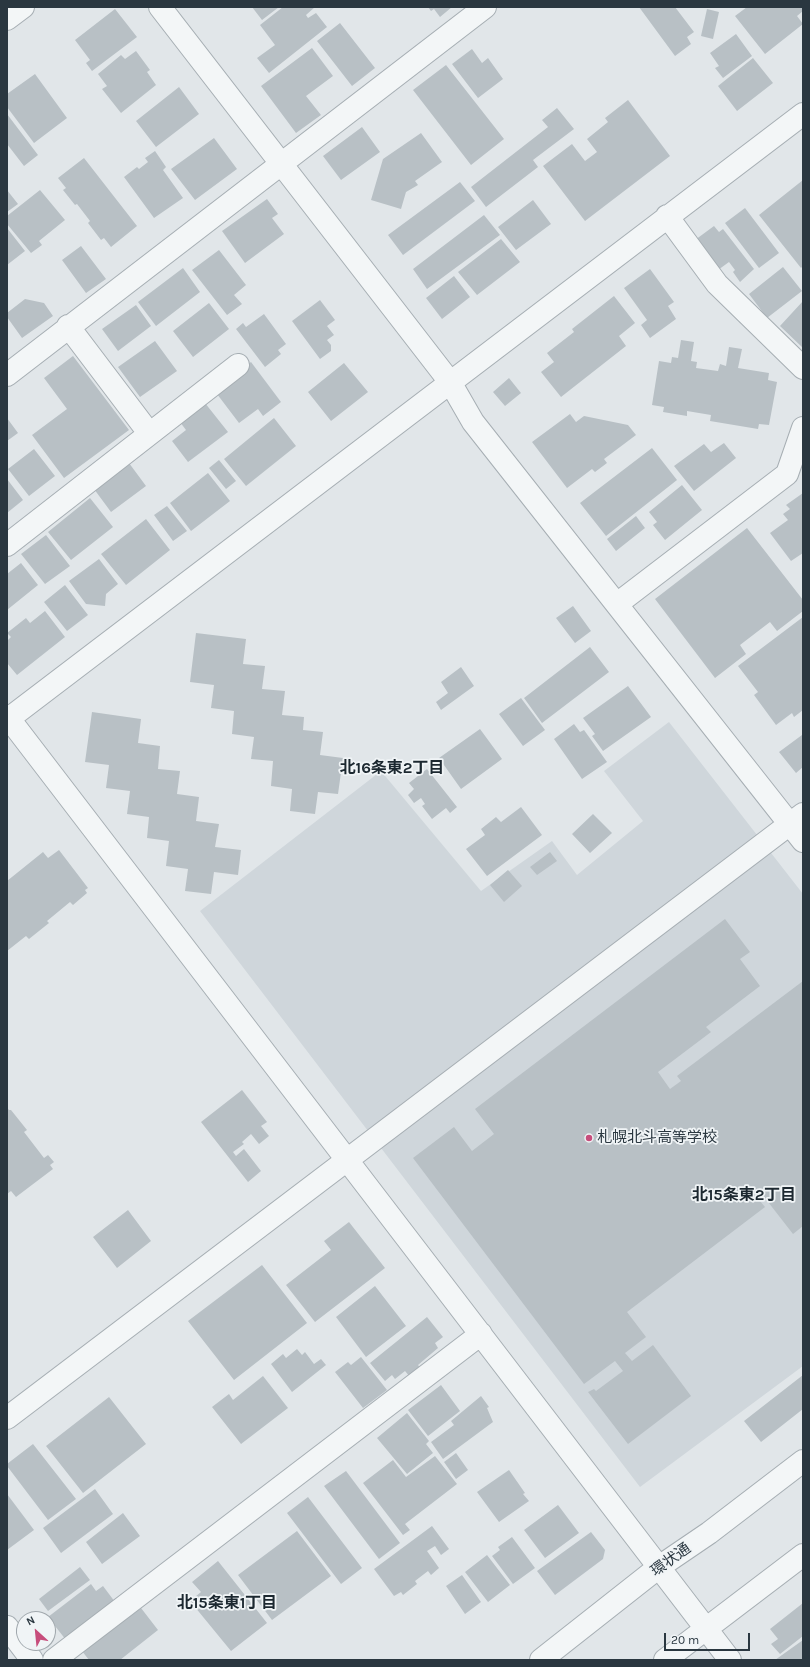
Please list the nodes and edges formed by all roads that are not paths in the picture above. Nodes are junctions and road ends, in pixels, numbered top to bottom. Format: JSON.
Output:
{"nodes":[{"id":1,"x":23,"y":7,"type":"edge"},
{"id":2,"x":160,"y":7,"type":"edge"},
{"id":3,"x":485,"y":7,"type":"edge"},
{"id":4,"x":7,"y":19,"type":"edge"},
{"id":5,"x":803,"y":114,"type":"edge"},
{"id":6,"x":282,"y":163,"type":"junction"},
{"id":7,"x":667,"y":216,"type":"junction"},
{"id":8,"x":68,"y":326,"type":"junction"},
{"id":9,"x":238,"y":365,"type":"dead end"},
{"id":10,"x":803,"y":368,"type":"edge"},
{"id":11,"x":7,"y":375,"type":"edge"},
{"id":12,"x":450,"y":382,"type":"junction"},
{"id":13,"x":803,"y":428,"type":"edge"},
{"id":14,"x":149,"y":433,"type":"junction"},
{"id":15,"x":7,"y":545,"type":"edge"},
{"id":16,"x":617,"y":604,"type":"junction"},
{"id":17,"x":8,"y":718,"type":"edge"},
{"id":18,"x":796,"y":820,"type":"edge"},
{"id":19,"x":803,"y":841,"type":"edge"},
{"id":20,"x":347,"y":1159,"type":"junction"},
{"id":21,"x":481,"y":1334,"type":"junction"},
{"id":22,"x":7,"y":1418,"type":"edge"},
{"id":23,"x":803,"y":1461,"type":"edge"},
{"id":24,"x":803,"y":1554,"type":"edge"},
{"id":25,"x":659,"y":1567,"type":"junction"},
{"id":26,"x":7,"y":1627,"type":"edge"},
{"id":27,"x":707,"y":1629,"type":"junction"},
{"id":28,"x":32,"y":1660,"type":"edge"},
{"id":29,"x":54,"y":1660,"type":"edge"},
{"id":30,"x":540,"y":1660,"type":"edge"},
{"id":31,"x":665,"y":1660,"type":"edge"},
{"id":32,"x":730,"y":1660,"type":"edge"}],
"edges":[{"from":1,"to":4,"type":"street"},
{"from":2,"to":6,"type":"street"},
{"from":3,"to":6,"type":"street"},
{"from":5,"to":7,"type":"street"},
{"from":6,"to":8,"type":"street"},
{"from":6,"to":12,"type":"street"},
{"from":7,"to":10,"type":"street"},
{"from":7,"to":12,"type":"street"},
{"from":8,"to":11,"type":"street"},
{"from":8,"to":14,"type":"street"},
{"from":9,"to":14,"type":"street"},
{"from":12,"to":16,"type":"street"},
{"from":12,"to":17,"type":"street"},
{"from":13,"to":16,"type":"street"},
{"from":14,"to":15,"type":"street"},
{"from":16,"to":18,"type":"street"},
{"from":17,"to":20,"type":"street"},
{"from":18,"to":19,"type":"street"},
{"from":18,"to":20,"type":"street"},
{"from":20,"to":21,"type":"street"},
{"from":20,"to":22,"type":"street"},
{"from":21,"to":25,"type":"street"},
{"from":21,"to":29,"type":"street"},
{"from":23,"to":25,"type":"street","name":"環状通"},
{"from":24,"to":27,"type":"street"},
{"from":25,"to":27,"type":"street"},
{"from":25,"to":30,"type":"street","name":"環状通"},
{"from":26,"to":28,"type":"street"},
{"from":27,"to":31,"type":"street"},
{"from":27,"to":32,"type":"street"}]}
